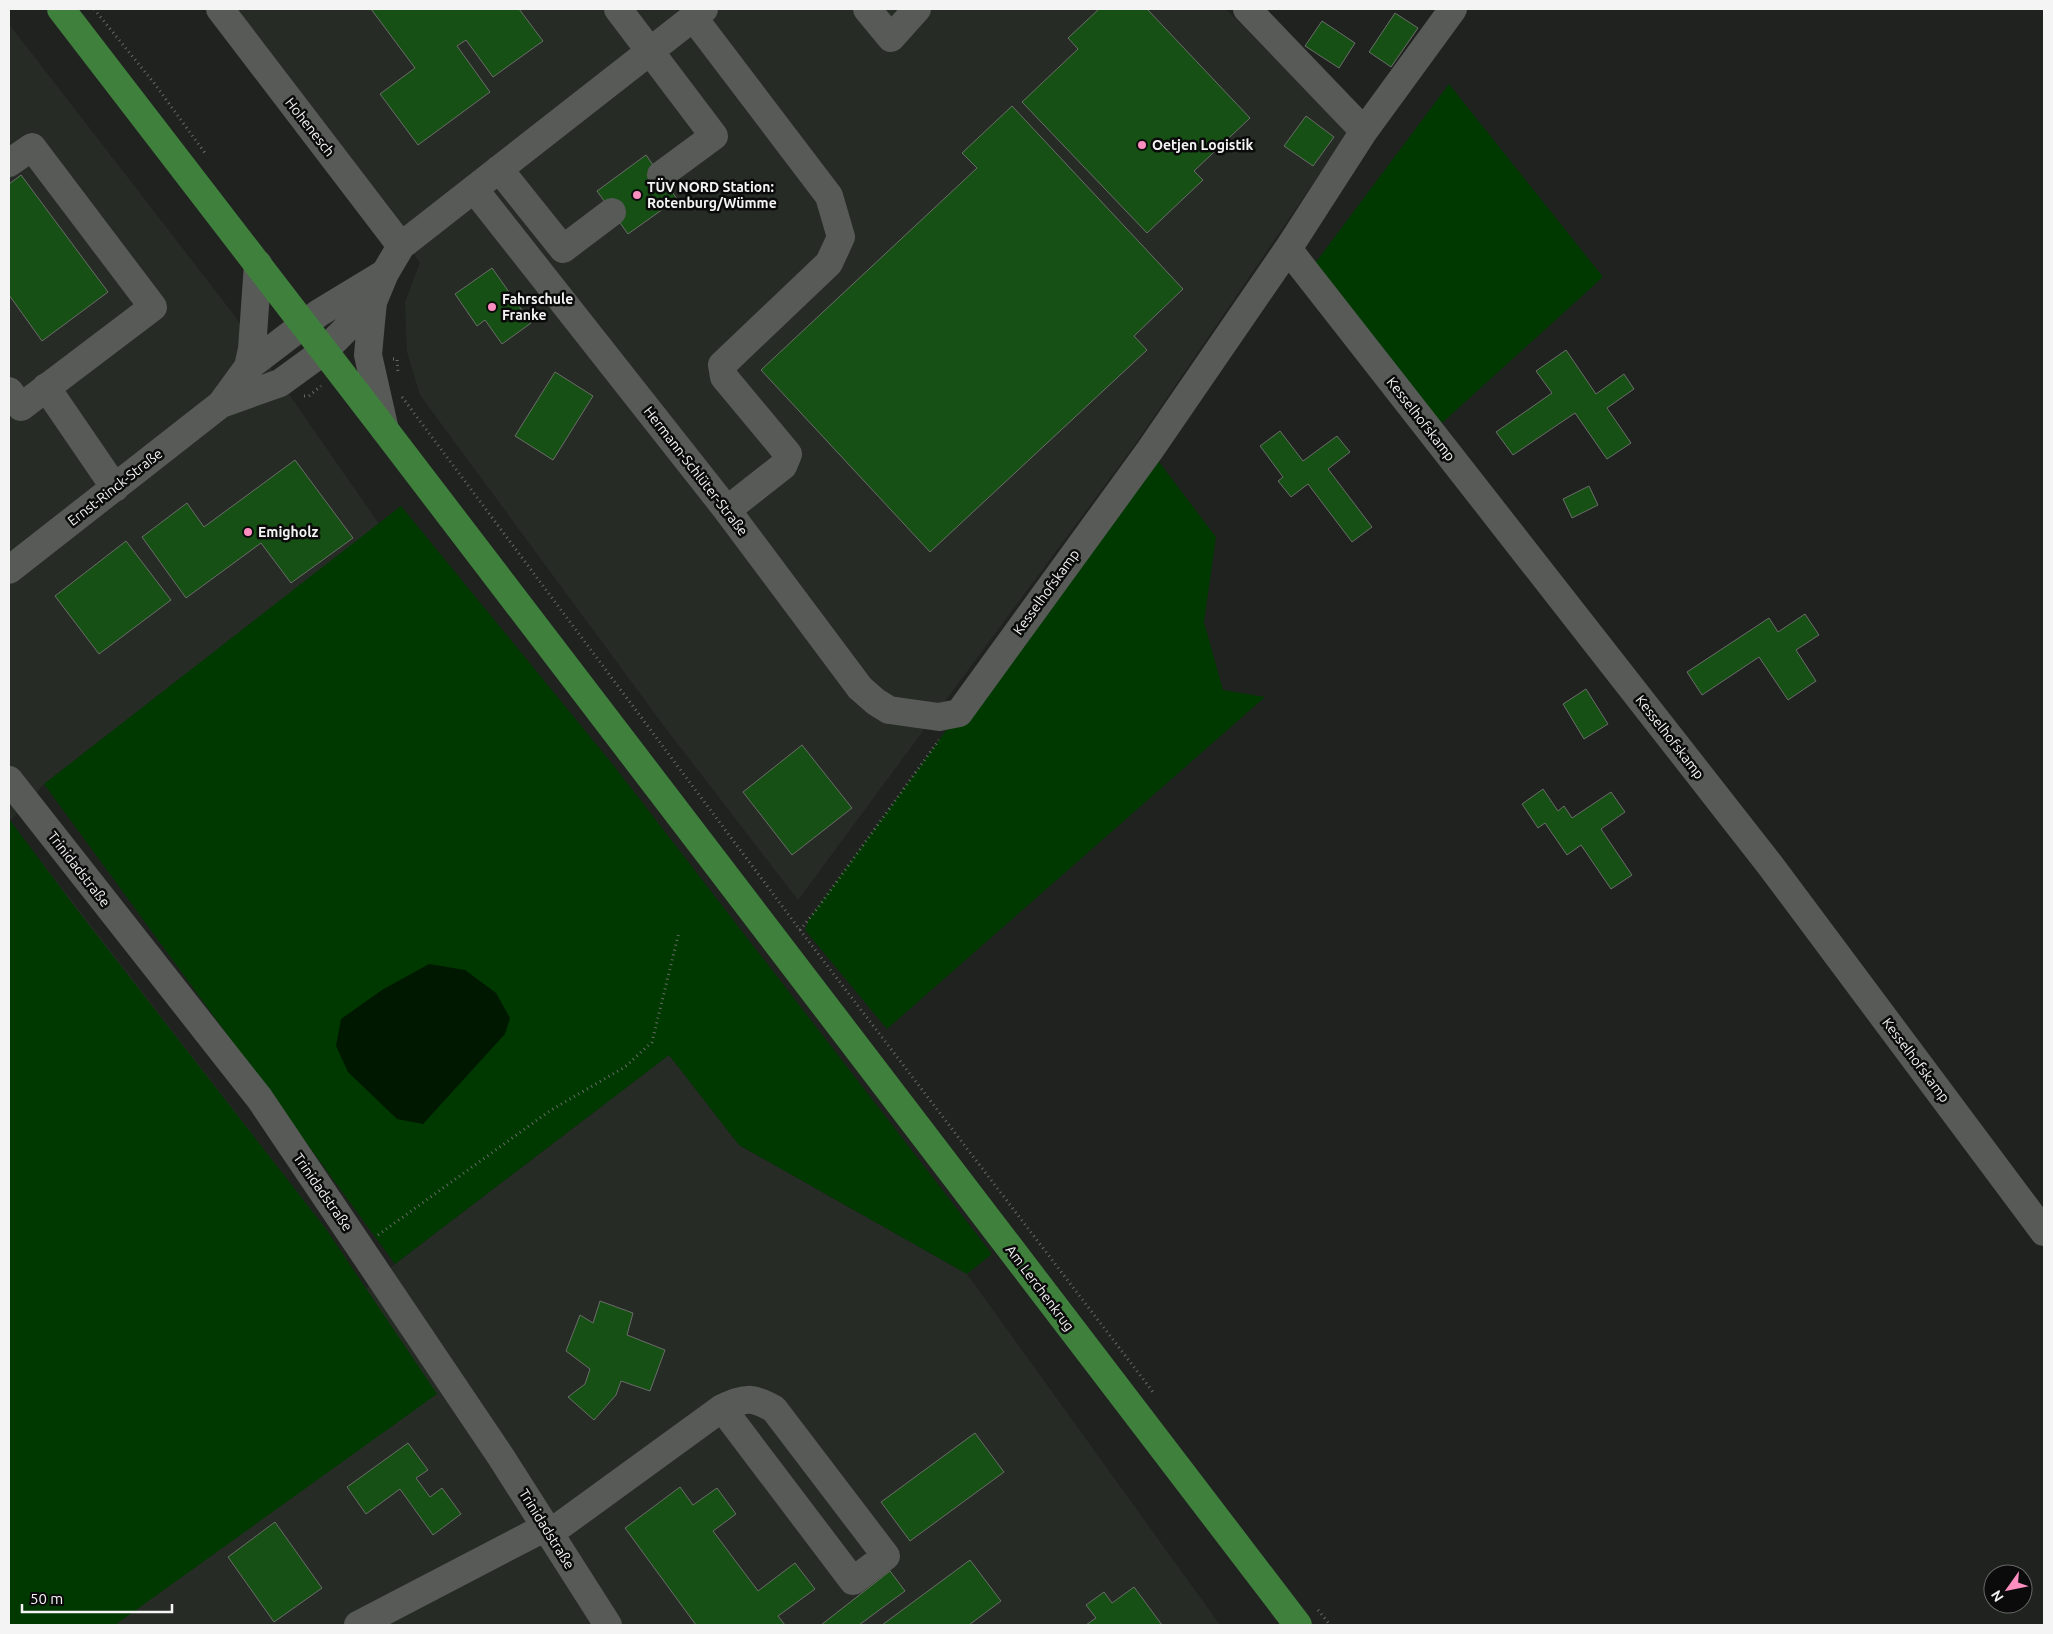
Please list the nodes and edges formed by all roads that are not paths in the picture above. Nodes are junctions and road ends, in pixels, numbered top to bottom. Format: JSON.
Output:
{"nodes":[{"id":1,"x":61,"y":9,"type":"edge"},
{"id":2,"x":220,"y":9,"type":"edge"},
{"id":3,"x":618,"y":9,"type":"edge"},
{"id":4,"x":867,"y":9,"type":"edge"},
{"id":5,"x":917,"y":9,"type":"edge"},
{"id":6,"x":1247,"y":9,"type":"edge"},
{"id":7,"x":1454,"y":9,"type":"edge"},
{"id":8,"x":698,"y":13,"type":"edge"},
{"id":9,"x":650,"y":51,"type":"junction"},
{"id":10,"x":1364,"y":131,"type":"junction"},
{"id":11,"x":9,"y":163,"type":"edge"},
{"id":12,"x":499,"y":169,"type":"junction"},
{"id":13,"x":661,"y":175,"type":"dead end"},
{"id":14,"x":474,"y":189,"type":"junction"},
{"id":15,"x":612,"y":212,"type":"dead end"},
{"id":16,"x":401,"y":246,"type":"junction"},
{"id":17,"x":1288,"y":249,"type":"junction"},
{"id":18,"x":258,"y":264,"type":"junction"},
{"id":19,"x":385,"y":274,"type":"junction"},
{"id":20,"x":373,"y":302,"type":"junction"},
{"id":21,"x":304,"y":324,"type":"junction"},
{"id":22,"x":324,"y":351,"type":"junction"},
{"id":23,"x":248,"y":367,"type":"junction"},
{"id":24,"x":46,"y":388,"type":"junction"},
{"id":25,"x":9,"y":391,"type":"edge"},
{"id":26,"x":221,"y":404,"type":"junction"},
{"id":27,"x":385,"y":430,"type":"junction"},
{"id":28,"x":115,"y":488,"type":"junction"},
{"id":29,"x":727,"y":510,"type":"junction"},
{"id":30,"x":9,"y":570,"type":"edge"},
{"id":31,"x":949,"y":715,"type":"joint"},
{"id":32,"x":9,"y":780,"type":"edge"},
{"id":33,"x":2044,"y":1232,"type":"edge"},
{"id":34,"x":722,"y":1408,"type":"junction"},
{"id":35,"x":548,"y":1530,"type":"junction"},
{"id":36,"x":1308,"y":1617,"type":"edge"},
{"id":37,"x":358,"y":1625,"type":"edge"},
{"id":38,"x":608,"y":1625,"type":"edge"}],
"edges":[{"from":1,"to":18,"type":"main road","name":"Am Lerchenkrug"},
{"from":2,"to":16,"type":"street","name":"Hohenesch"},
{"from":3,"to":9,"type":"street"},
{"from":4,"to":5,"type":"street"},
{"from":6,"to":10,"type":"street"},
{"from":7,"to":10,"type":"street","name":"Kesselhofskamp"},
{"from":8,"to":9,"type":"street"},
{"from":8,"to":29,"type":"street"},
{"from":9,"to":12,"type":"street"},
{"from":9,"to":13,"type":"street"},
{"from":10,"to":17,"type":"street","name":"Kesselhofskamp"},
{"from":11,"to":24,"type":"street"},
{"from":12,"to":14,"type":"street"},
{"from":12,"to":15,"type":"street"},
{"from":14,"to":16,"type":"street"},
{"from":14,"to":29,"type":"street","name":"Hermann-Schlüter-Straße"},
{"from":16,"to":19,"type":"street"},
{"from":17,"to":31,"type":"street","name":"Kesselhofskamp"},
{"from":17,"to":33,"type":"street","name":"Kesselhofskamp"},
{"from":18,"to":21,"type":"main road","name":"Am Lerchenkrug"},
{"from":18,"to":23,"type":"street","name":"Ernst-Rinck-Straße"},
{"from":19,"to":20,"type":"street"},
{"from":19,"to":21,"type":"street"},
{"from":20,"to":22,"type":"street"},
{"from":20,"to":27,"type":"street"},
{"from":21,"to":22,"type":"main road","name":"Am Lerchenkrug"},
{"from":21,"to":23,"type":"street","name":"Ernst-Rinck-Straße"},
{"from":22,"to":26,"type":"street","name":"Ernst-Rinck-Straße"},
{"from":22,"to":27,"type":"main road","name":"Am Lerchenkrug"},
{"from":23,"to":26,"type":"street","name":"Ernst-Rinck-Straße"},
{"from":24,"to":25,"type":"street"},
{"from":24,"to":28,"type":"street"},
{"from":26,"to":28,"type":"street","name":"Ernst-Rinck-Straße"},
{"from":27,"to":36,"type":"main road","name":"Am Lerchenkrug"},
{"from":28,"to":30,"type":"street","name":"Ernst-Rinck-Straße"},
{"from":29,"to":31,"type":"street","name":"Hermann-Schlüter-Straße"},
{"from":32,"to":35,"type":"street","name":"Trinidadstraße"},
{"from":34,"to":34,"type":"street"},
{"from":34,"to":35,"type":"street"},
{"from":35,"to":37,"type":"street"},
{"from":35,"to":38,"type":"street","name":"Trinidadstraße"}]}
